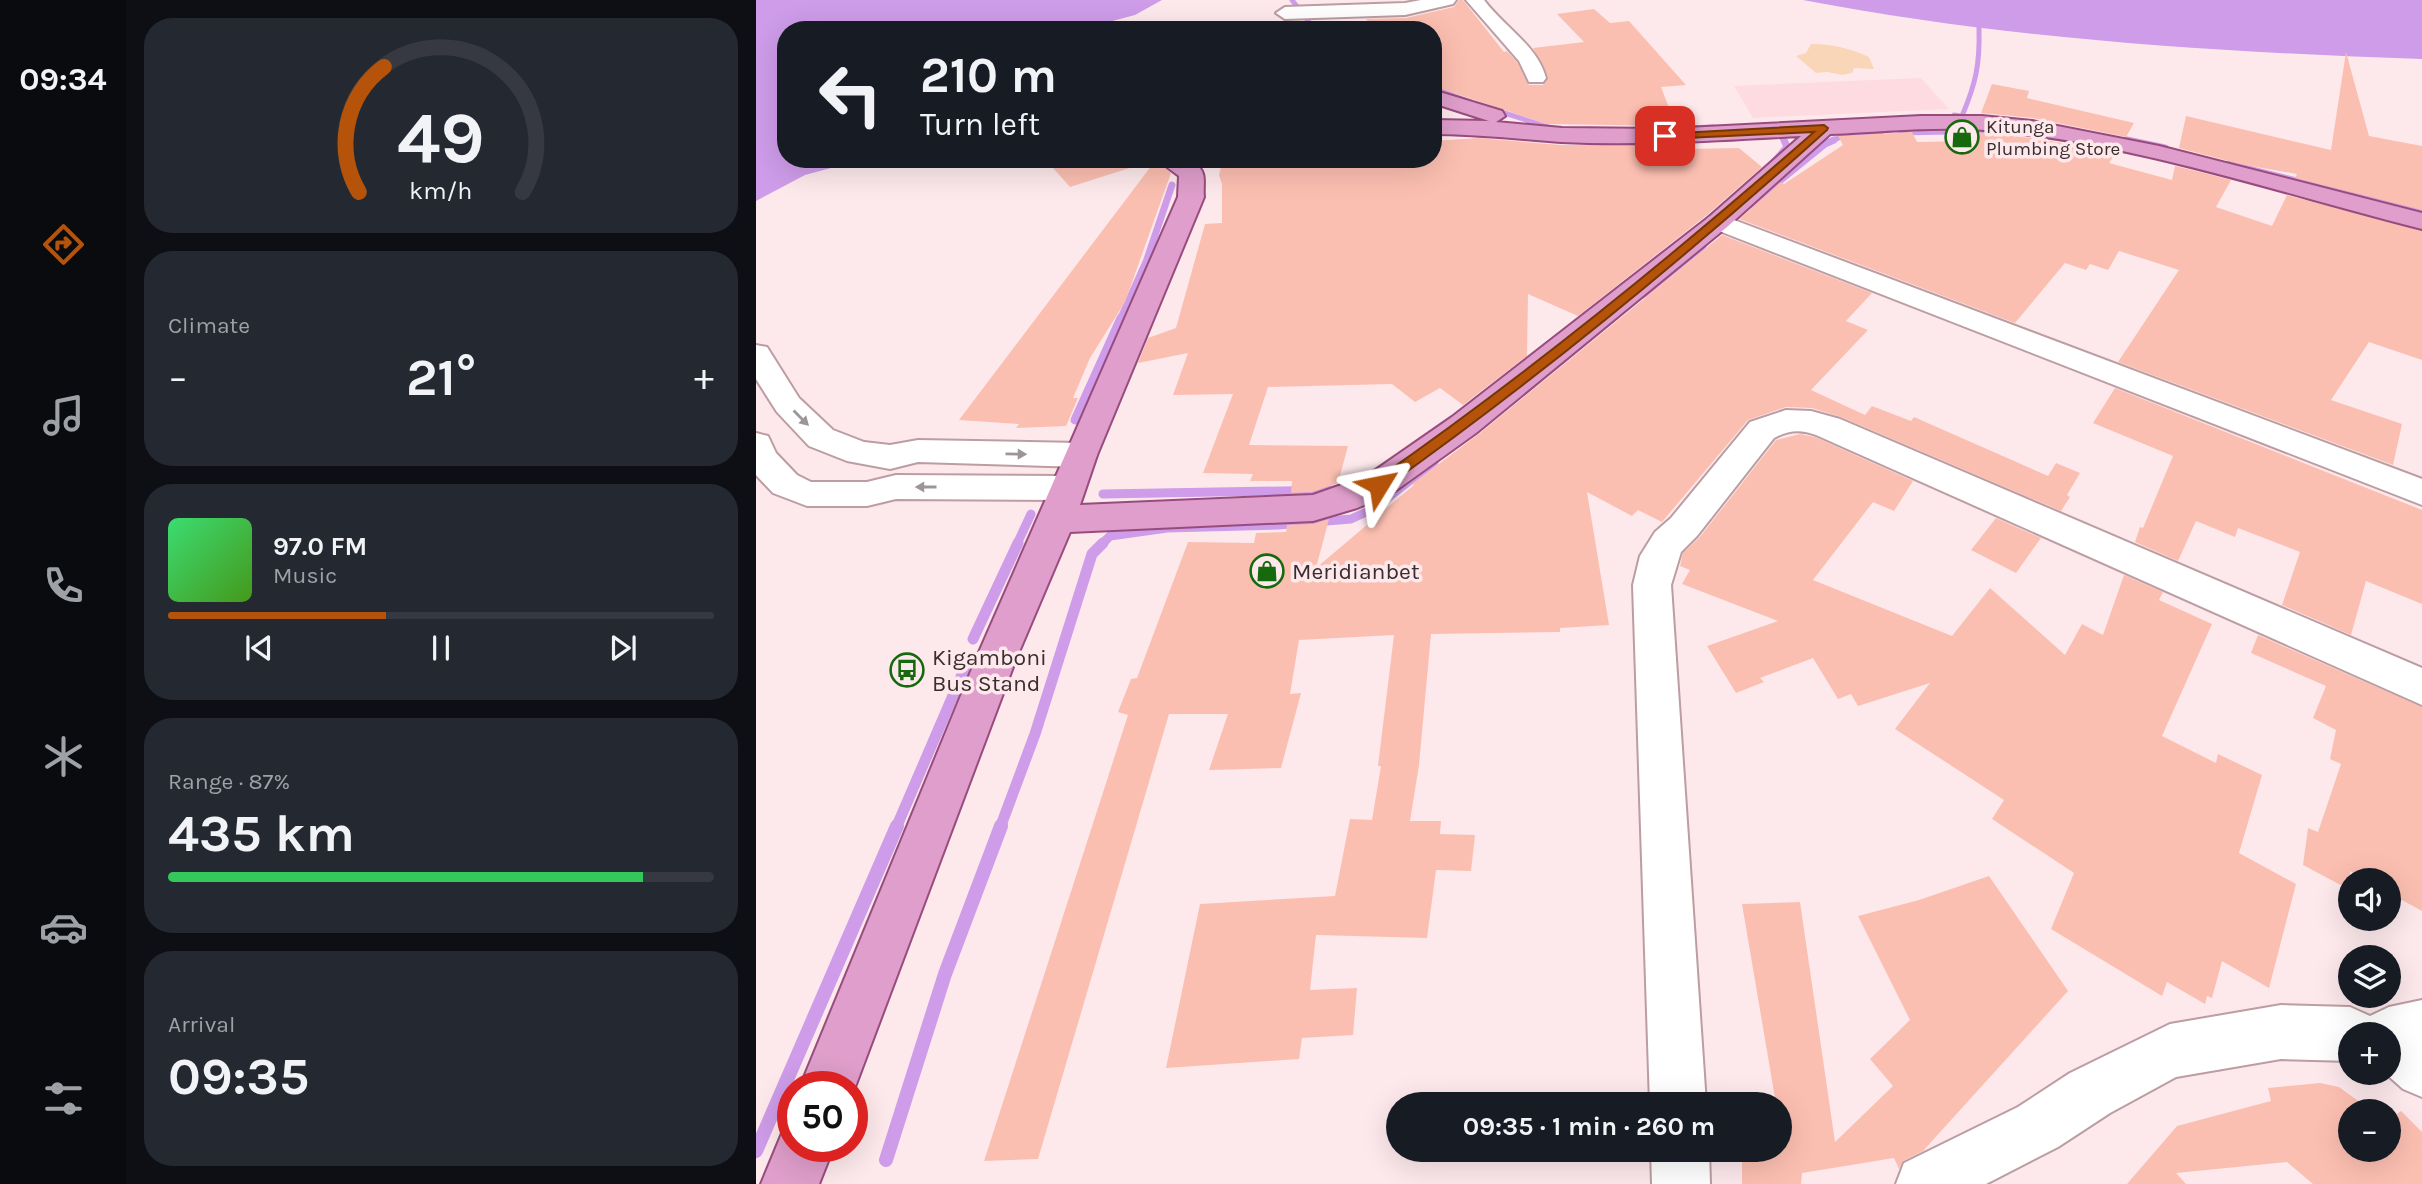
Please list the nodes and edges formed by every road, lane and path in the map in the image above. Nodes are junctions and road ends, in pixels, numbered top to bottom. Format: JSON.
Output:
{"nodes":[{"id":1,"x":1447,"y":0,"type":"edge"},
{"id":2,"x":1475,"y":0,"type":"edge"},
{"id":3,"x":1285,"y":13,"type":"dead end"},
{"id":4,"x":1536,"y":78,"type":"dead end"},
{"id":5,"x":1442,"y":99,"type":"edge"},
{"id":6,"x":1442,"y":127,"type":"edge"},
{"id":7,"x":1824,"y":128,"type":"junction"},
{"id":8,"x":1562,"y":135,"type":"junction"},
{"id":9,"x":1189,"y":168,"type":"edge"},
{"id":10,"x":2422,"y":221,"type":"edge"},
{"id":11,"x":1718,"y":222,"type":"junction"},
{"id":12,"x":758,"y":369,"type":"edge"},
{"id":13,"x":756,"y":444,"type":"edge"},
{"id":14,"x":1080,"y":455,"type":"junction"},
{"id":15,"x":2422,"y":492,"type":"edge"},
{"id":16,"x":1063,"y":504,"type":"junction"},
{"id":17,"x":2422,"y":687,"type":"edge"},
{"id":18,"x":2422,"y":1027,"type":"edge"},
{"id":19,"x":2401,"y":1031,"type":"edge"},
{"id":20,"x":2338,"y":1034,"type":"edge"},
{"id":21,"x":2401,"y":1051,"type":"edge"},
{"id":22,"x":2422,"y":1070,"type":"edge"},
{"id":23,"x":834,"y":1071,"type":"edge"},
{"id":24,"x":1677,"y":1092,"type":"edge"},
{"id":25,"x":799,"y":1162,"type":"edge"},
{"id":26,"x":1680,"y":1162,"type":"edge"},
{"id":27,"x":790,"y":1184,"type":"edge"},
{"id":28,"x":1681,"y":1184,"type":"edge"},
{"id":29,"x":1925,"y":1184,"type":"edge"}],
"edges":[{"from":1,"to":3,"type":"street"},
{"from":2,"to":4,"type":"street"},
{"from":5,"to":8,"type":"main road"},
{"from":6,"to":8,"type":"main road"},
{"from":7,"to":8,"type":"main road"},
{"from":7,"to":10,"type":"main road"},
{"from":7,"to":11,"type":"main road"},
{"from":9,"to":14,"type":"main road"},
{"from":11,"to":15,"type":"street"},
{"from":11,"to":16,"type":"main road"},
{"from":12,"to":14,"type":"street","one_way":true},
{"from":16,"to":13,"type":"street","one_way":true},
{"from":14,"to":16,"type":"main road"},
{"from":16,"to":23,"type":"main road"},
{"from":17,"to":24,"type":"street"},
{"from":18,"to":19,"type":"street"},
{"from":20,"to":29,"type":"street"},
{"from":21,"to":22,"type":"street"},
{"from":25,"to":27,"type":"main road"},
{"from":26,"to":28,"type":"street"}]}
